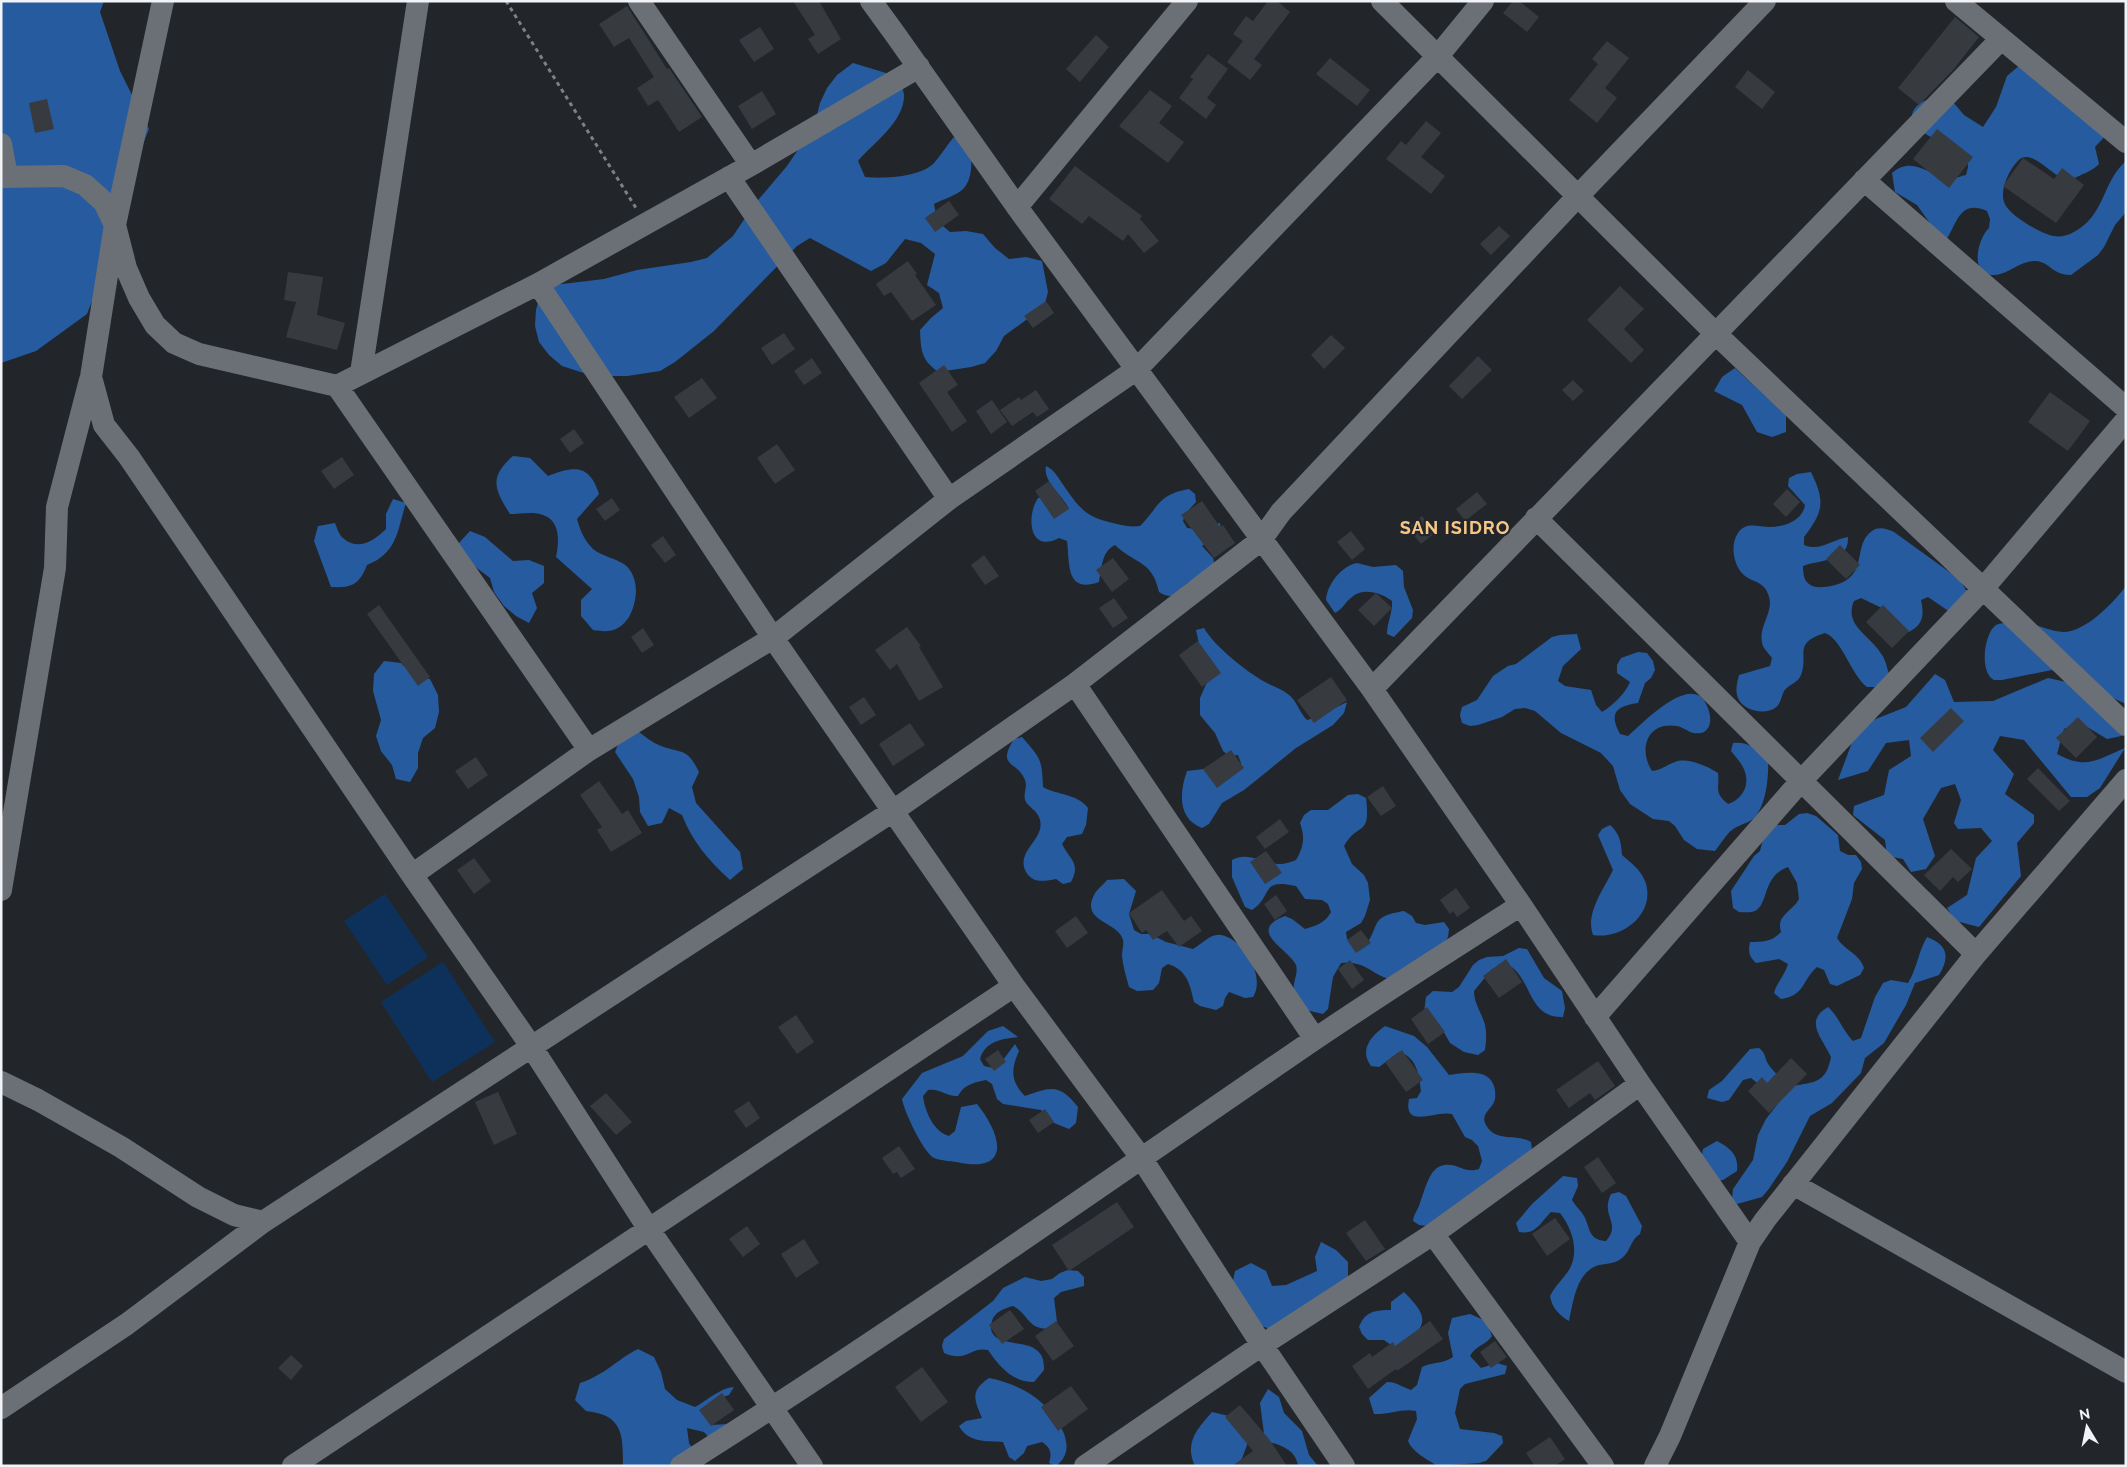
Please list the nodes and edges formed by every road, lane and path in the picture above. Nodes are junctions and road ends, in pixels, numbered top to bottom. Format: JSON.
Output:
{"nodes":[{"id":1,"x":163,"y":1,"type":"edge"},
{"id":2,"x":418,"y":1,"type":"edge"},
{"id":3,"x":506,"y":1,"type":"edge"},
{"id":4,"x":639,"y":1,"type":"edge"},
{"id":5,"x":870,"y":1,"type":"edge"},
{"id":6,"x":1187,"y":1,"type":"edge"},
{"id":7,"x":1382,"y":1,"type":"edge"},
{"id":8,"x":1483,"y":1,"type":"edge"},
{"id":9,"x":1765,"y":1,"type":"edge"},
{"id":10,"x":1956,"y":1,"type":"edge"},
{"id":11,"x":2000,"y":39,"type":"junction"},
{"id":12,"x":1438,"y":56,"type":"junction"},
{"id":13,"x":919,"y":67,"type":"junction"},
{"id":14,"x":2126,"y":142,"type":"edge"},
{"id":15,"x":1,"y":144,"type":"edge"},
{"id":16,"x":751,"y":165,"type":"junction"},
{"id":17,"x":4,"y":177,"type":"edge"},
{"id":18,"x":729,"y":177,"type":"junction"},
{"id":19,"x":1864,"y":180,"type":"junction"},
{"id":20,"x":1577,"y":197,"type":"junction"},
{"id":21,"x":1017,"y":207,"type":"junction"},
{"id":22,"x":646,"y":223,"type":"junction"},
{"id":23,"x":115,"y":225,"type":"junction"},
{"id":24,"x":538,"y":284,"type":"junction"},
{"id":25,"x":1716,"y":334,"type":"junction"},
{"id":26,"x":1137,"y":369,"type":"junction"},
{"id":27,"x":361,"y":373,"type":"junction"},
{"id":28,"x":91,"y":377,"type":"junction"},
{"id":29,"x":337,"y":386,"type":"junction"},
{"id":30,"x":2126,"y":408,"type":"edge"},
{"id":31,"x":2126,"y":420,"type":"edge"},
{"id":32,"x":949,"y":499,"type":"junction"},
{"id":33,"x":1536,"y":518,"type":"junction"},
{"id":34,"x":1261,"y":540,"type":"junction"},
{"id":35,"x":1982,"y":590,"type":"junction"},
{"id":36,"x":773,"y":638,"type":"junction"},
{"id":37,"x":1075,"y":684,"type":"junction"},
{"id":38,"x":1372,"y":689,"type":"junction"},
{"id":39,"x":2126,"y":725,"type":"edge"},
{"id":40,"x":589,"y":750,"type":"junction"},
{"id":41,"x":2126,"y":780,"type":"edge"},
{"id":42,"x":1801,"y":781,"type":"junction"},
{"id":43,"x":893,"y":811,"type":"junction"},
{"id":44,"x":412,"y":875,"type":"junction"},
{"id":45,"x":1,"y":890,"type":"edge"},
{"id":46,"x":1520,"y":905,"type":"junction"},
{"id":47,"x":1976,"y":954,"type":"junction"},
{"id":48,"x":1014,"y":986,"type":"junction"},
{"id":49,"x":1595,"y":1017,"type":"junction"},
{"id":50,"x":1315,"y":1039,"type":"junction"},
{"id":51,"x":531,"y":1046,"type":"junction"},
{"id":52,"x":1,"y":1082,"type":"edge"},
{"id":53,"x":1640,"y":1084,"type":"junction"},
{"id":54,"x":1142,"y":1159,"type":"junction"},
{"id":55,"x":1793,"y":1184,"type":"junction"},
{"id":56,"x":263,"y":1222,"type":"junction"},
{"id":57,"x":648,"y":1228,"type":"junction"},
{"id":58,"x":1433,"y":1234,"type":"junction"},
{"id":59,"x":1750,"y":1242,"type":"junction"},
{"id":60,"x":1262,"y":1345,"type":"junction"},
{"id":61,"x":2126,"y":1372,"type":"edge"},
{"id":62,"x":1,"y":1408,"type":"edge"},
{"id":63,"x":773,"y":1408,"type":"junction"},
{"id":64,"x":293,"y":1466,"type":"edge"},
{"id":65,"x":681,"y":1466,"type":"edge"},
{"id":66,"x":812,"y":1466,"type":"edge"},
{"id":67,"x":1085,"y":1466,"type":"edge"},
{"id":68,"x":1344,"y":1466,"type":"edge"},
{"id":69,"x":1603,"y":1466,"type":"edge"},
{"id":70,"x":1655,"y":1466,"type":"edge"}],
"edges":[{"from":1,"to":23,"type":"street"},
{"from":2,"to":27,"type":"street"},
{"from":3,"to":22,"type":"path"},
{"from":4,"to":16,"type":"street"},
{"from":5,"to":13,"type":"street"},
{"from":6,"to":21,"type":"street"},
{"from":7,"to":12,"type":"street"},
{"from":8,"to":12,"type":"street"},
{"from":9,"to":20,"type":"street"},
{"from":10,"to":11,"type":"street"},
{"from":11,"to":14,"type":"street"},
{"from":11,"to":19,"type":"street"},
{"from":12,"to":20,"type":"street"},
{"from":12,"to":26,"type":"street"},
{"from":13,"to":16,"type":"street"},
{"from":13,"to":21,"type":"street"},
{"from":15,"to":17,"type":"street"},
{"from":16,"to":18,"type":"street"},
{"from":17,"to":23,"type":"street"},
{"from":18,"to":22,"type":"street"},
{"from":18,"to":32,"type":"street"},
{"from":19,"to":25,"type":"street"},
{"from":19,"to":30,"type":"street"},
{"from":20,"to":25,"type":"street"},
{"from":20,"to":34,"type":"street"},
{"from":21,"to":26,"type":"street"},
{"from":22,"to":24,"type":"street"},
{"from":23,"to":28,"type":"street"},
{"from":23,"to":29,"type":"street"},
{"from":24,"to":27,"type":"street"},
{"from":24,"to":36,"type":"street"},
{"from":25,"to":33,"type":"street"},
{"from":25,"to":35,"type":"street"},
{"from":26,"to":32,"type":"street"},
{"from":26,"to":34,"type":"street"},
{"from":27,"to":29,"type":"street"},
{"from":28,"to":44,"type":"street"},
{"from":28,"to":45,"type":"street"},
{"from":29,"to":40,"type":"street"},
{"from":31,"to":35,"type":"street"},
{"from":32,"to":36,"type":"street"},
{"from":33,"to":38,"type":"street"},
{"from":33,"to":42,"type":"street"},
{"from":34,"to":37,"type":"street"},
{"from":34,"to":38,"type":"street"},
{"from":35,"to":39,"type":"street"},
{"from":35,"to":42,"type":"street"},
{"from":36,"to":40,"type":"street"},
{"from":36,"to":43,"type":"street"},
{"from":37,"to":43,"type":"street"},
{"from":37,"to":50,"type":"street"},
{"from":38,"to":46,"type":"street"},
{"from":40,"to":44,"type":"street"},
{"from":41,"to":47,"type":"street"},
{"from":42,"to":47,"type":"street"},
{"from":42,"to":49,"type":"street"},
{"from":43,"to":48,"type":"street"},
{"from":43,"to":51,"type":"street"},
{"from":44,"to":51,"type":"street"},
{"from":46,"to":49,"type":"street"},
{"from":46,"to":50,"type":"street"},
{"from":47,"to":55,"type":"street"},
{"from":48,"to":54,"type":"street"},
{"from":48,"to":57,"type":"street"},
{"from":49,"to":53,"type":"street"},
{"from":50,"to":54,"type":"street"},
{"from":51,"to":56,"type":"street"},
{"from":51,"to":57,"type":"street"},
{"from":52,"to":56,"type":"street"},
{"from":53,"to":58,"type":"street"},
{"from":53,"to":59,"type":"street"},
{"from":54,"to":60,"type":"street"},
{"from":54,"to":63,"type":"street"},
{"from":55,"to":59,"type":"street"},
{"from":55,"to":61,"type":"street"},
{"from":56,"to":62,"type":"street"},
{"from":57,"to":63,"type":"street"},
{"from":57,"to":64,"type":"street"},
{"from":58,"to":60,"type":"street"},
{"from":58,"to":69,"type":"street"},
{"from":59,"to":70,"type":"street"},
{"from":60,"to":67,"type":"street"},
{"from":60,"to":68,"type":"street"},
{"from":63,"to":65,"type":"street"},
{"from":63,"to":66,"type":"street"}]}
